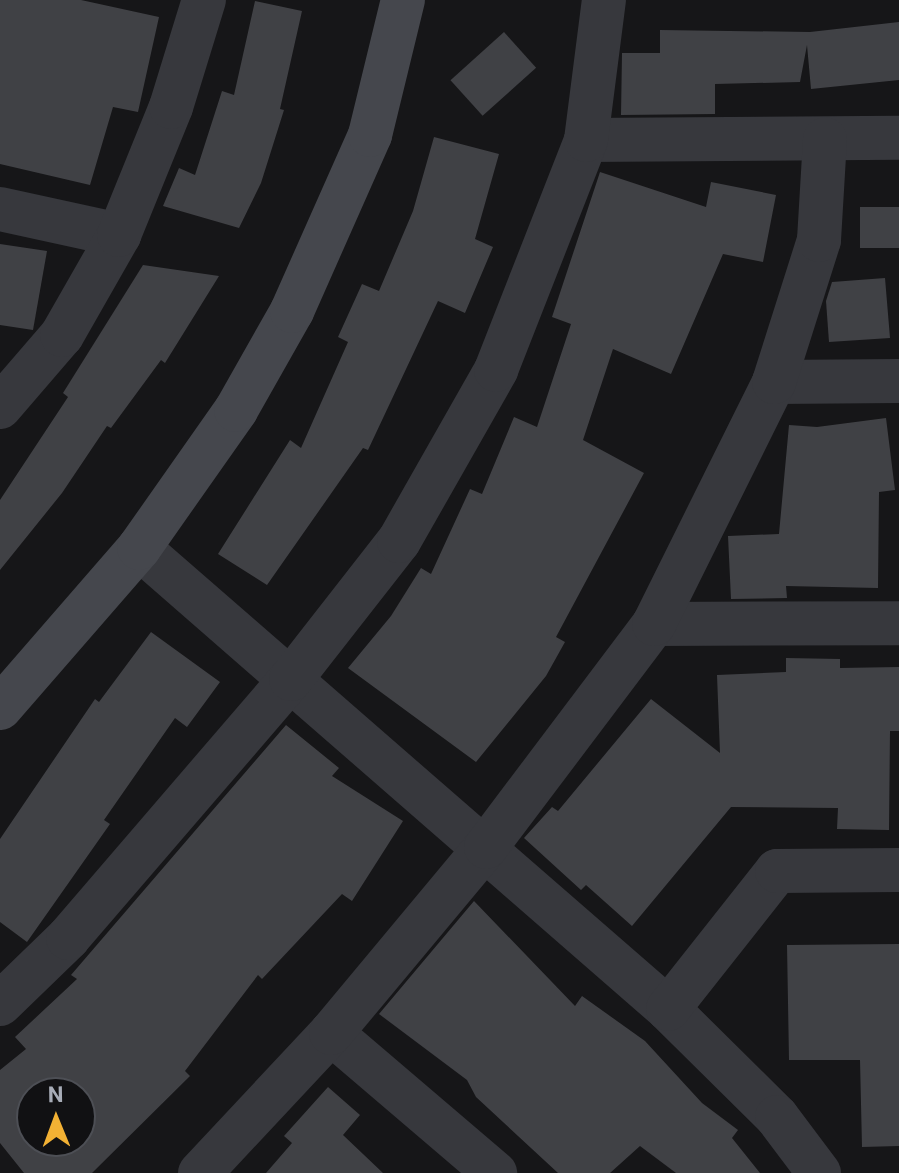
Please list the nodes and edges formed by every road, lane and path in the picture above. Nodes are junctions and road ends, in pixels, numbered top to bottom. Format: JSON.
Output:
{"nodes":[{"id":1,"x":204,"y":0,"type":"edge"},
{"id":2,"x":403,"y":0,"type":"edge"},
{"id":3,"x":604,"y":0,"type":"edge"},
{"id":4,"x":899,"y":138,"type":"edge"},
{"id":5,"x":825,"y":139,"type":"junction"},
{"id":6,"x":586,"y":140,"type":"junction"},
{"id":7,"x":0,"y":209,"type":"edge"},
{"id":8,"x":119,"y":235,"type":"junction"},
{"id":9,"x":899,"y":381,"type":"edge"},
{"id":10,"x":774,"y":382,"type":"junction"},
{"id":11,"x":0,"y":407,"type":"edge"},
{"id":12,"x":139,"y":548,"type":"junction"},
{"id":13,"x":899,"y":623,"type":"edge"},
{"id":14,"x":654,"y":624,"type":"junction"},
{"id":15,"x":291,"y":679,"type":"junction"},
{"id":16,"x":0,"y":708,"type":"edge"},
{"id":17,"x":486,"y":847,"type":"junction"},
{"id":18,"x":899,"y":870,"type":"edge"},
{"id":19,"x":0,"y":1004,"type":"edge"},
{"id":20,"x":668,"y":1009,"type":"junction"},
{"id":21,"x":331,"y":1033,"type":"junction"},
{"id":22,"x":200,"y":1173,"type":"edge"},
{"id":23,"x":495,"y":1173,"type":"edge"},
{"id":24,"x":819,"y":1173,"type":"edge"}],
"edges":[{"from":1,"to":8,"type":"street"},
{"from":2,"to":12,"type":"street"},
{"from":3,"to":6,"type":"street"},
{"from":4,"to":5,"type":"street"},
{"from":5,"to":6,"type":"street"},
{"from":5,"to":10,"type":"street"},
{"from":6,"to":15,"type":"street"},
{"from":7,"to":8,"type":"street"},
{"from":8,"to":11,"type":"street"},
{"from":9,"to":10,"type":"street"},
{"from":10,"to":14,"type":"street"},
{"from":12,"to":15,"type":"street"},
{"from":12,"to":16,"type":"street"},
{"from":13,"to":14,"type":"street"},
{"from":14,"to":17,"type":"street"},
{"from":15,"to":17,"type":"street"},
{"from":15,"to":19,"type":"street"},
{"from":17,"to":20,"type":"street"},
{"from":17,"to":21,"type":"street"},
{"from":18,"to":20,"type":"street"},
{"from":20,"to":24,"type":"street"},
{"from":21,"to":22,"type":"street"},
{"from":21,"to":23,"type":"street"}]}
